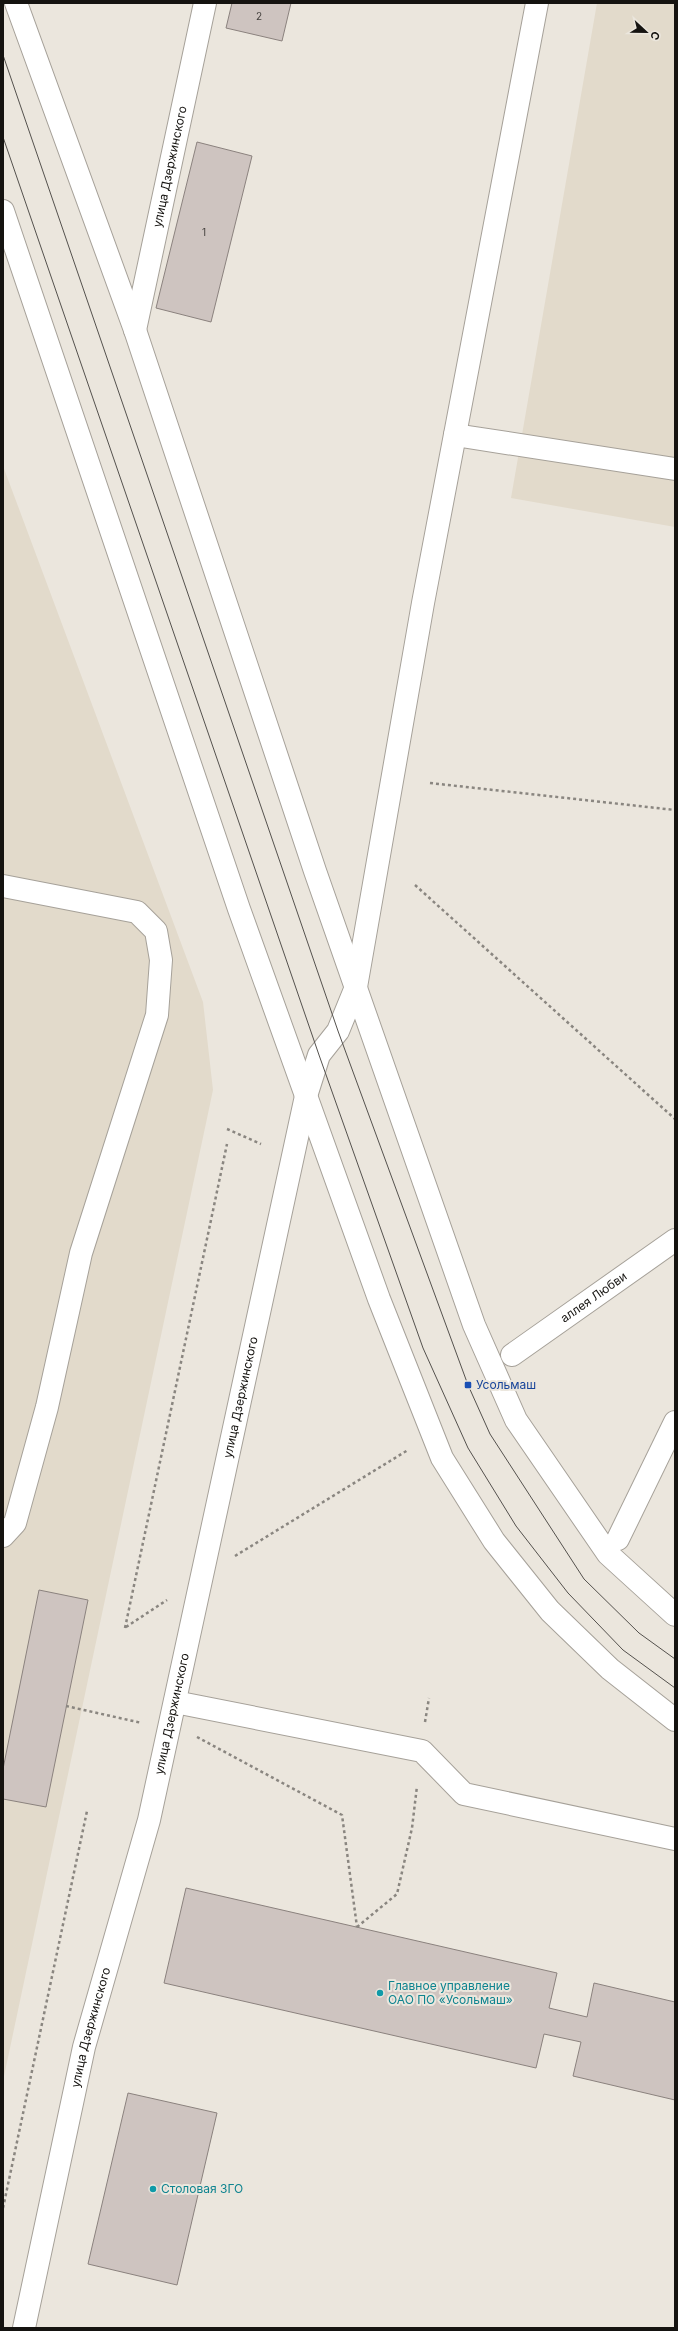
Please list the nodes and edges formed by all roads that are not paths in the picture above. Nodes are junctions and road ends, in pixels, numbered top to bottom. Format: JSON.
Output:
{"nodes":[{"id":1,"x":16,"y":3,"type":"edge"},
{"id":2,"x":204,"y":3,"type":"edge"},
{"id":3,"x":537,"y":3,"type":"edge"},
{"id":4,"x":3,"y":211,"type":"edge"},
{"id":5,"x":135,"y":330,"type":"junction"},
{"id":6,"x":455,"y":435,"type":"junction"},
{"id":7,"x":675,"y":469,"type":"edge"},
{"id":8,"x":3,"y":886,"type":"edge"},
{"id":9,"x":356,"y":987,"type":"junction"},
{"id":10,"x":306,"y":1096,"type":"junction"},
{"id":11,"x":675,"y":1240,"type":"edge"},
{"id":12,"x":512,"y":1355,"type":"dead end"},
{"id":13,"x":675,"y":1422,"type":"edge"},
{"id":14,"x":3,"y":1536,"type":"edge"},
{"id":15,"x":618,"y":1539,"type":"dead end"},
{"id":16,"x":675,"y":1615,"type":"edge"},
{"id":17,"x":175,"y":1702,"type":"junction"},
{"id":18,"x":675,"y":1720,"type":"edge"},
{"id":19,"x":675,"y":1839,"type":"edge"},
{"id":20,"x":24,"y":2328,"type":"edge"}],
"edges":[{"from":1,"to":5,"type":"main road"},
{"from":2,"to":5,"type":"main road","name":"улица Дзержинского"},
{"from":3,"to":6,"type":"main road","name":"улица Дзержинского"},
{"from":4,"to":10,"type":"main road"},
{"from":5,"to":9,"type":"main road"},
{"from":6,"to":7,"type":"main road"},
{"from":6,"to":9,"type":"main road","name":"улица Дзержинского"},
{"from":8,"to":14,"type":"main road"},
{"from":9,"to":10,"type":"main road","name":"улица Дзержинского"},
{"from":9,"to":16,"type":"main road"},
{"from":10,"to":17,"type":"main road","name":"улица Дзержинского"},
{"from":10,"to":18,"type":"main road"},
{"from":11,"to":12,"type":"main road","name":"аллея Любви"},
{"from":13,"to":15,"type":"main road"},
{"from":17,"to":19,"type":"main road"},
{"from":17,"to":20,"type":"main road","name":"улица Дзержинского"}]}
